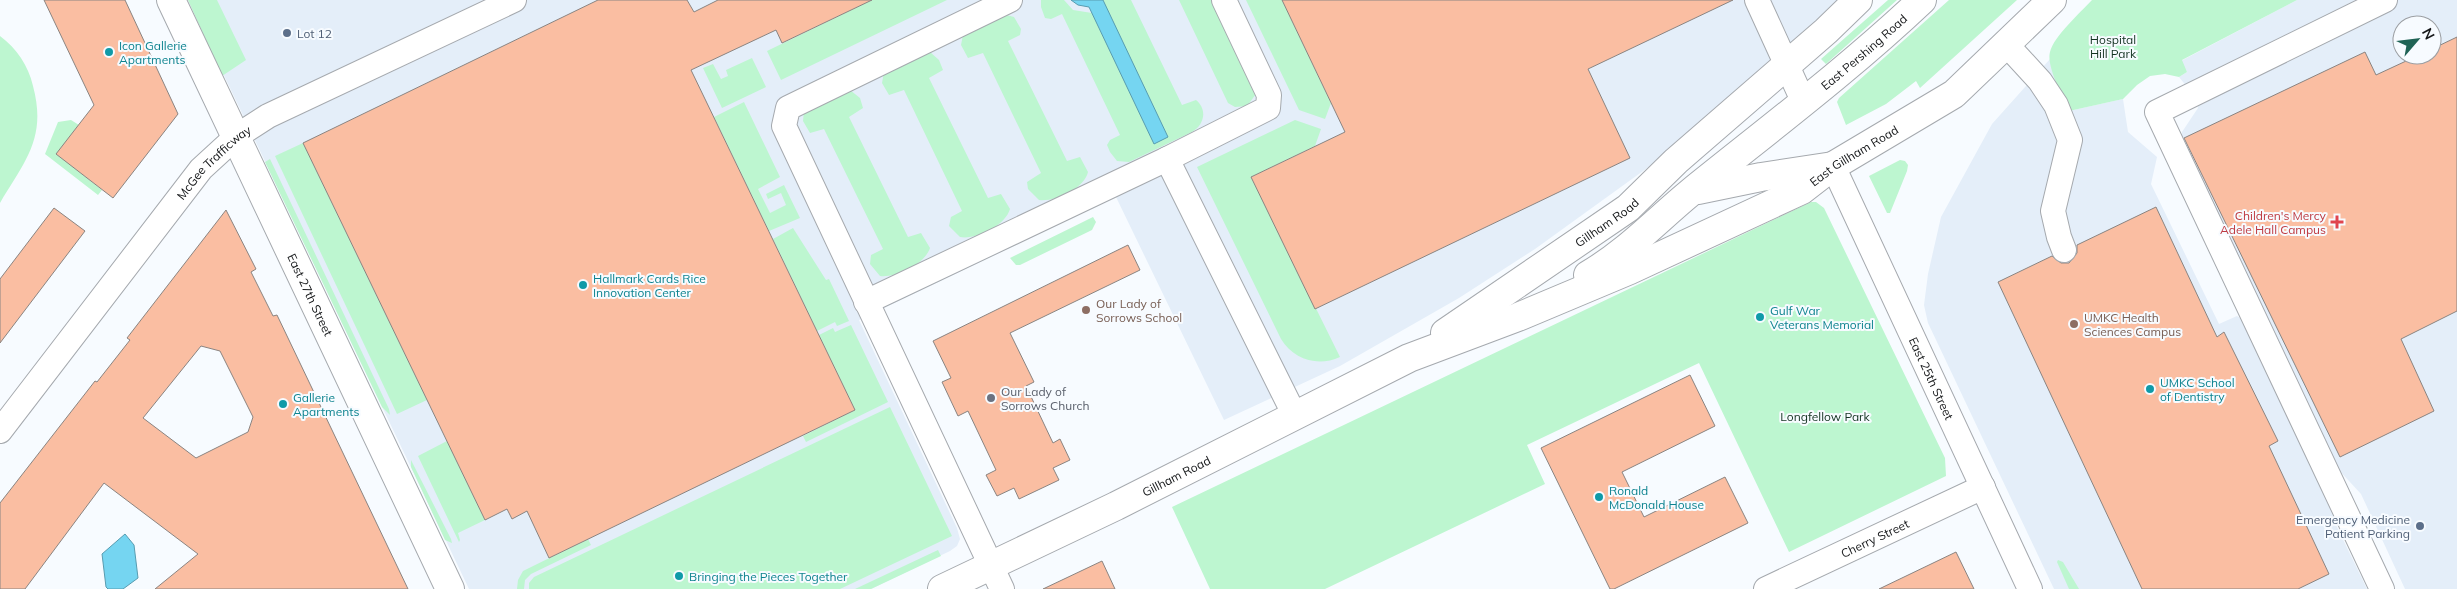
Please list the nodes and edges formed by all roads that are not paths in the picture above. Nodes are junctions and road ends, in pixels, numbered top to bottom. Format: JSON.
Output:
{"nodes":[{"id":1,"x":171,"y":0,"type":"edge"},
{"id":2,"x":514,"y":0,"type":"edge"},
{"id":3,"x":1010,"y":0,"type":"edge"},
{"id":4,"x":1224,"y":0,"type":"edge"},
{"id":5,"x":1757,"y":0,"type":"edge"},
{"id":6,"x":1858,"y":0,"type":"edge"},
{"id":7,"x":1922,"y":0,"type":"edge"},
{"id":8,"x":2052,"y":0,"type":"edge"},
{"id":9,"x":2385,"y":0,"type":"edge"},
{"id":10,"x":2006,"y":44,"type":"junction"},
{"id":11,"x":1788,"y":64,"type":"junction"},
{"id":12,"x":1804,"y":104,"type":"junction"},
{"id":13,"x":237,"y":136,"type":"junction"},
{"id":14,"x":1166,"y":159,"type":"junction"},
{"id":15,"x":1833,"y":166,"type":"junction"},
{"id":16,"x":1692,"y":192,"type":"junction"},
{"id":17,"x":1628,"y":208,"type":"junction"},
{"id":18,"x":2064,"y":250,"type":"dead end"},
{"id":19,"x":1630,"y":270,"type":"joint"},
{"id":20,"x":866,"y":302,"type":"junction"},
{"id":21,"x":1518,"y":317,"type":"junction"},
{"id":22,"x":1409,"y":358,"type":"junction"},
{"id":23,"x":1296,"y":416,"type":"junction"},
{"id":24,"x":0,"y":431,"type":"edge"},
{"id":25,"x":1983,"y":487,"type":"junction"},
{"id":26,"x":996,"y":578,"type":"edge"},
{"id":27,"x":450,"y":589,"type":"edge"},
{"id":28,"x":942,"y":589,"type":"edge"},
{"id":29,"x":1766,"y":589,"type":"edge"},
{"id":30,"x":2030,"y":589,"type":"edge"},
{"id":31,"x":2382,"y":589,"type":"edge"}],
"edges":[{"from":1,"to":13,"type":"main road","name":"East 27th Street"},
{"from":2,"to":13,"type":"street","name":"McGee Trafficway"},
{"from":3,"to":20,"type":"street"},
{"from":4,"to":14,"type":"street"},
{"from":5,"to":11,"type":"street"},
{"from":6,"to":11,"type":"main road"},
{"from":7,"to":12,"type":"main road","name":"East Pershing Road"},
{"from":8,"to":10,"type":"main road","name":"East Gillham Road"},
{"from":9,"to":31,"type":"street"},
{"from":10,"to":15,"type":"main road","name":"East Gillham Road"},
{"from":10,"to":18,"type":"street"},
{"from":11,"to":12,"type":"street"},
{"from":11,"to":17,"type":"main road","name":"Gillham Road"},
{"from":12,"to":16,"type":"main road","name":"Gillham Road"},
{"from":13,"to":24,"type":"street","name":"McGee Trafficway"},
{"from":13,"to":27,"type":"main road","name":"East 27th Street"},
{"from":14,"to":20,"type":"street"},
{"from":14,"to":23,"type":"street"},
{"from":15,"to":16,"type":"main road"},
{"from":15,"to":19,"type":"main road","name":"East Gillham Road"},
{"from":15,"to":25,"type":"street","name":"East 25th Street"},
{"from":16,"to":17,"type":"main road"},
{"from":16,"to":21,"type":"main road","name":"Gillham Road"},
{"from":17,"to":22,"type":"main road","name":"Gillham Road"},
{"from":19,"to":21,"type":"main road","name":"Gillham Road"},
{"from":20,"to":26,"type":"street"},
{"from":21,"to":22,"type":"main road","name":"Gillham Road"},
{"from":22,"to":23,"type":"main road","name":"Gillham Road"},
{"from":23,"to":26,"type":"main road","name":"Gillham Road"},
{"from":25,"to":29,"type":"street","name":"Cherry Street"},
{"from":25,"to":30,"type":"street","name":"East 25th Street"},
{"from":26,"to":28,"type":"main road","name":"Gillham Road"}]}
